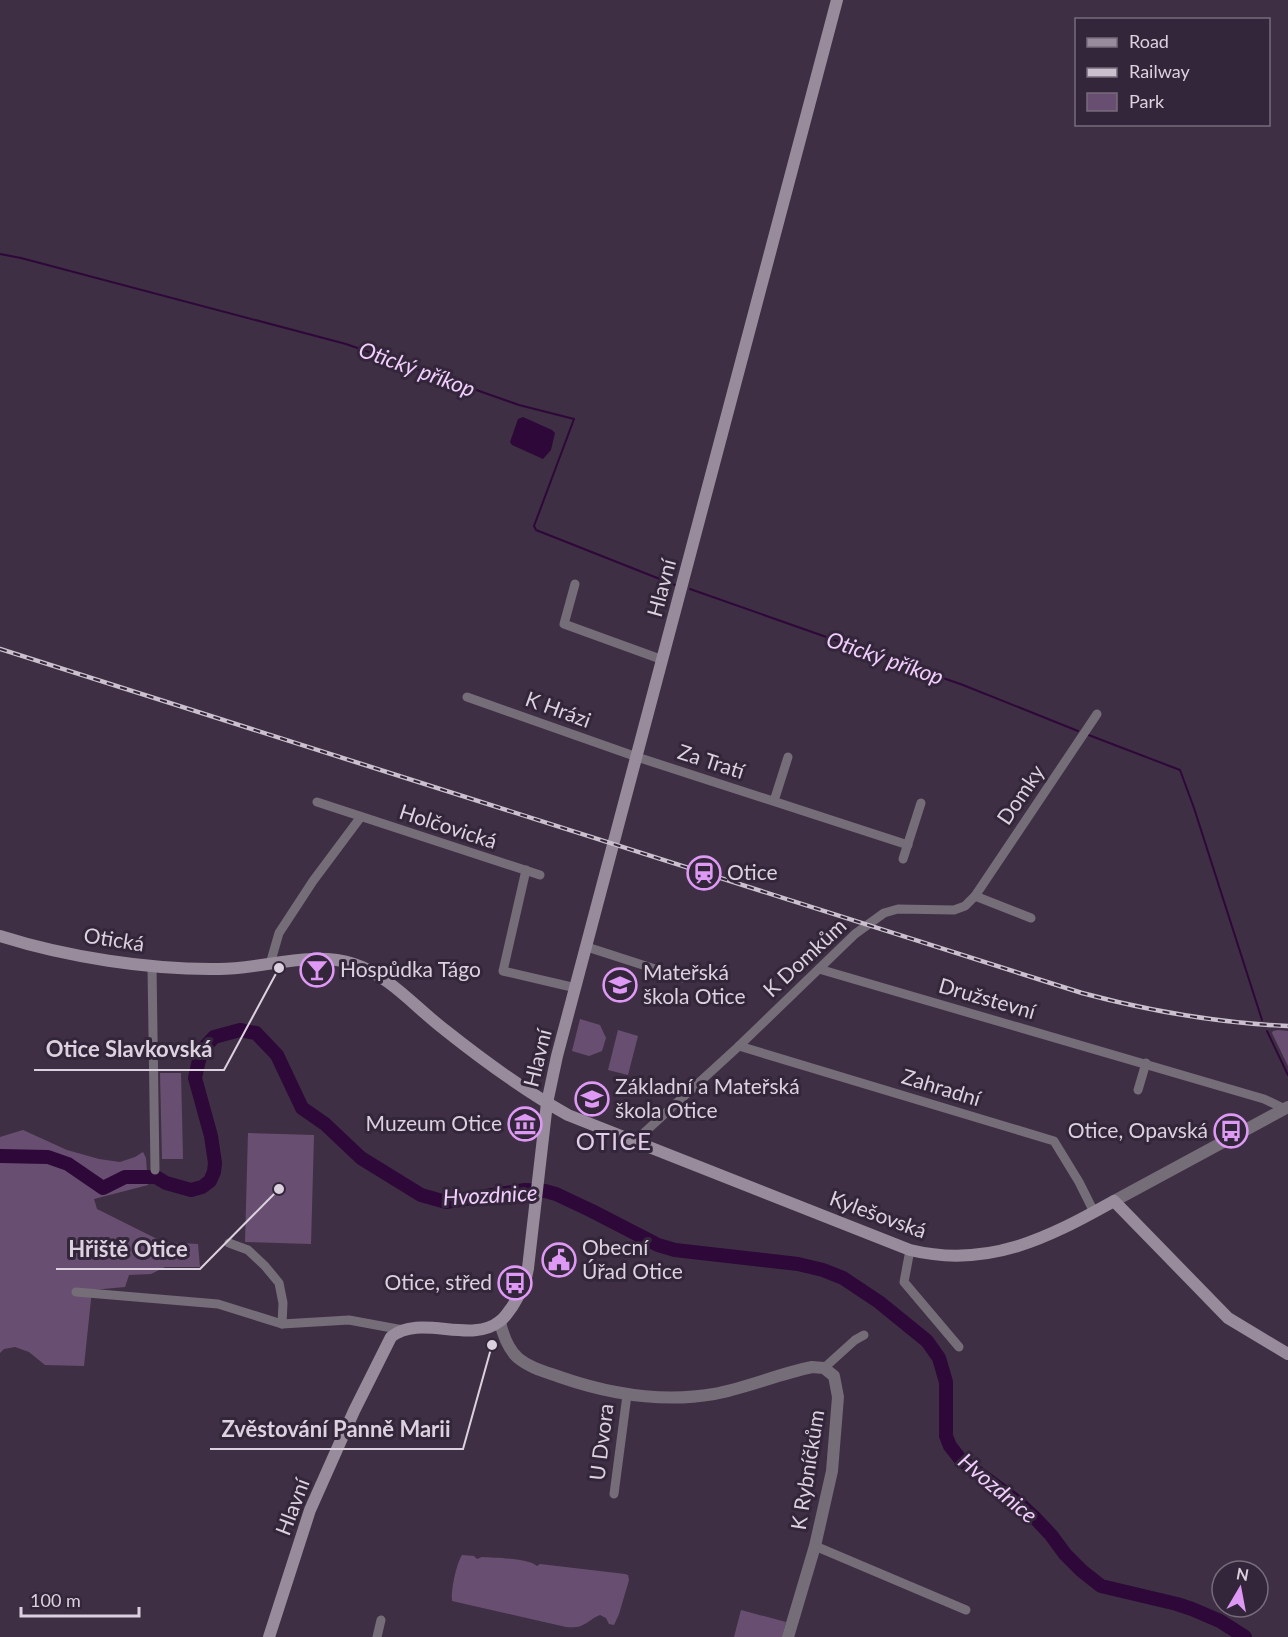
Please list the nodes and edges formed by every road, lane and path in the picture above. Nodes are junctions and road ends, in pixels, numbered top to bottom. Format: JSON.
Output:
{"nodes":[{"id":1,"x":837,"y":0,"type":"edge"},
{"id":2,"x":575,"y":584,"type":"dead end"},
{"id":3,"x":663,"y":660,"type":"junction"},
{"id":4,"x":467,"y":697,"type":"dead end"},
{"id":5,"x":1097,"y":714,"type":"dead end"},
{"id":6,"x":637,"y":757,"type":"junction"},
{"id":7,"x":788,"y":757,"type":"dead end"},
{"id":8,"x":774,"y":801,"type":"junction"},
{"id":9,"x":316,"y":802,"type":"dead end"},
{"id":10,"x":921,"y":803,"type":"dead end"},
{"id":11,"x":360,"y":818,"type":"junction"},
{"id":12,"x":908,"y":845,"type":"junction"},
{"id":13,"x":903,"y":859,"type":"dead end"},
{"id":14,"x":526,"y":870,"type":"junction"},
{"id":15,"x":540,"y":875,"type":"dead end"},
{"id":16,"x":975,"y":896,"type":"junction"},
{"id":17,"x":1031,"y":918,"type":"dead end"},
{"id":18,"x":868,"y":925,"type":"joint"},
{"id":19,"x":0,"y":936,"type":"edge"},
{"id":20,"x":587,"y":947,"type":"junction"},
{"id":21,"x":270,"y":964,"type":"junction"},
{"id":22,"x":152,"y":966,"type":"junction"},
{"id":23,"x":819,"y":969,"type":"junction"},
{"id":24,"x":683,"y":978,"type":"dead end"},
{"id":25,"x":576,"y":988,"type":"junction"},
{"id":26,"x":739,"y":1046,"type":"junction"},
{"id":27,"x":1146,"y":1064,"type":"junction"},
{"id":28,"x":1138,"y":1090,"type":"dead end"},
{"id":29,"x":547,"y":1103,"type":"junction"},
{"id":30,"x":1286,"y":1108,"type":"edge"},
{"id":31,"x":635,"y":1141,"type":"junction"},
{"id":32,"x":155,"y":1170,"type":"dead end"},
{"id":33,"x":1114,"y":1201,"type":"junction"},
{"id":34,"x":1094,"y":1212,"type":"junction"},
{"id":35,"x":229,"y":1243,"type":"dead end"},
{"id":36,"x":910,"y":1250,"type":"junction"},
{"id":37,"x":76,"y":1292,"type":"dead end"},
{"id":38,"x":500,"y":1322,"type":"junction"},
{"id":39,"x":282,"y":1324,"type":"junction"},
{"id":40,"x":403,"y":1330,"type":"junction"},
{"id":41,"x":864,"y":1335,"type":"dead end"},
{"id":42,"x":959,"y":1347,"type":"dead end"},
{"id":43,"x":1288,"y":1353,"type":"edge"},
{"id":44,"x":824,"y":1368,"type":"junction"},
{"id":45,"x":627,"y":1395,"type":"junction"},
{"id":46,"x":614,"y":1494,"type":"dead end"},
{"id":47,"x":815,"y":1546,"type":"junction"},
{"id":48,"x":966,"y":1610,"type":"dead end"},
{"id":49,"x":381,"y":1620,"type":"dead end"},
{"id":50,"x":272,"y":1636,"type":"edge"},
{"id":51,"x":377,"y":1637,"type":"edge"},
{"id":52,"x":788,"y":1637,"type":"edge"}],
"edges":[{"from":1,"to":3,"type":"main road","name":"Hlavní"},
{"from":2,"to":3,"type":"street"},
{"from":3,"to":6,"type":"main road","name":"Hlavní"},
{"from":4,"to":6,"type":"street","name":"K Hrázi"},
{"from":5,"to":16,"type":"street","name":"Domky"},
{"from":6,"to":8,"type":"street","name":"Za Tratí"},
{"from":6,"to":20,"type":"main road","name":"Hlavní"},
{"from":7,"to":8,"type":"street"},
{"from":8,"to":12,"type":"street","name":"Za Tratí"},
{"from":9,"to":11,"type":"street","name":"Holčovická"},
{"from":10,"to":12,"type":"street"},
{"from":11,"to":14,"type":"street","name":"Holčovická"},
{"from":11,"to":21,"type":"street"},
{"from":12,"to":13,"type":"street"},
{"from":14,"to":15,"type":"street","name":"Holčovická"},
{"from":14,"to":25,"type":"street"},
{"from":16,"to":17,"type":"street"},
{"from":16,"to":18,"type":"street","name":"Domky"},
{"from":18,"to":23,"type":"street","name":"K Domkům"},
{"from":19,"to":22,"type":"main road","name":"Otická"},
{"from":20,"to":24,"type":"street"},
{"from":20,"to":25,"type":"main road","name":"Hlavní"},
{"from":21,"to":22,"type":"main road","name":"Otická"},
{"from":21,"to":29,"type":"main road","name":"Kylešovská"},
{"from":22,"to":32,"type":"street"},
{"from":23,"to":26,"type":"street","name":"K Domkům"},
{"from":23,"to":27,"type":"street","name":"Družstevní"},
{"from":25,"to":29,"type":"main road","name":"Hlavní"},
{"from":26,"to":31,"type":"street","name":"K Domkům"},
{"from":26,"to":34,"type":"street","name":"Zahradní"},
{"from":27,"to":28,"type":"street"},
{"from":27,"to":30,"type":"street","name":"Družstevní"},
{"from":29,"to":31,"type":"main road","name":"Kylešovská"},
{"from":29,"to":38,"type":"main road","name":"Hlavní"},
{"from":30,"to":33,"type":"street"},
{"from":31,"to":36,"type":"main road","name":"Kylešovská"},
{"from":33,"to":34,"type":"main road","name":"Kylešovská"},
{"from":33,"to":43,"type":"main road"},
{"from":34,"to":36,"type":"main road","name":"Kylešovská"},
{"from":35,"to":39,"type":"street"},
{"from":36,"to":42,"type":"street"},
{"from":37,"to":39,"type":"street"},
{"from":38,"to":40,"type":"main road"},
{"from":38,"to":45,"type":"street"},
{"from":39,"to":40,"type":"street"},
{"from":40,"to":50,"type":"main road","name":"Hlavní"},
{"from":41,"to":44,"type":"street"},
{"from":44,"to":45,"type":"street"},
{"from":44,"to":47,"type":"street","name":"K Rybníčkům"},
{"from":45,"to":46,"type":"street","name":"U Dvora"},
{"from":47,"to":48,"type":"street","name":"K Rybníčkům"},
{"from":47,"to":52,"type":"street","name":"K Rybníčkům"},
{"from":49,"to":51,"type":"street"}]}
